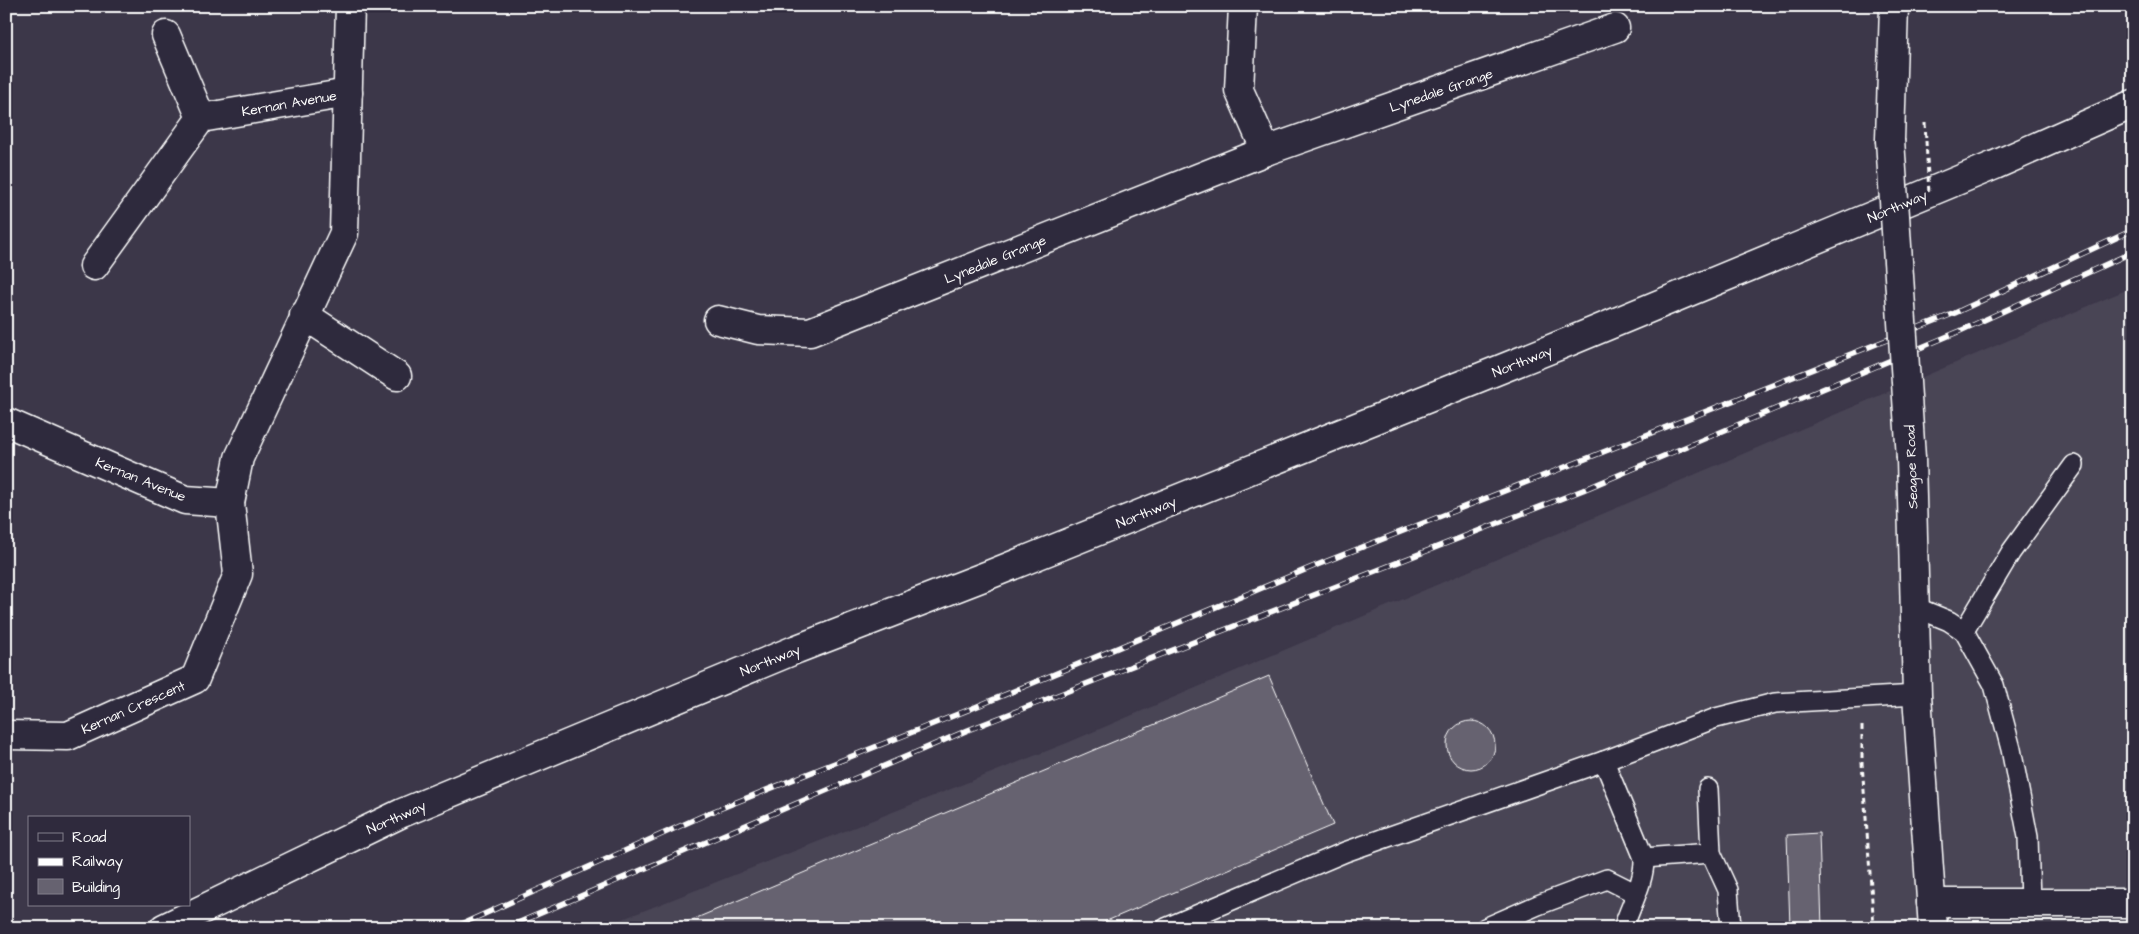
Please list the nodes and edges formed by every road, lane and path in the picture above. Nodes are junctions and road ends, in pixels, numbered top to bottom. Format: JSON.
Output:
{"nodes":[{"id":1,"x":350,"y":6,"type":"edge"},
{"id":2,"x":1244,"y":6,"type":"edge"},
{"id":3,"x":1894,"y":6,"type":"edge"},
{"id":4,"x":1615,"y":28,"type":"dead end"},
{"id":5,"x":166,"y":35,"type":"dead end"},
{"id":6,"x":348,"y":93,"type":"junction"},
{"id":7,"x":2133,"y":104,"type":"edge"},
{"id":8,"x":201,"y":118,"type":"junction"},
{"id":9,"x":1266,"y":151,"type":"junction"},
{"id":10,"x":94,"y":266,"type":"dead end"},
{"id":11,"x":304,"y":315,"type":"junction"},
{"id":12,"x":718,"y":320,"type":"dead end"},
{"id":13,"x":397,"y":376,"type":"dead end"},
{"id":14,"x":6,"y":422,"type":"edge"},
{"id":15,"x":2074,"y":465,"type":"dead end"},
{"id":16,"x":230,"y":503,"type":"junction"},
{"id":17,"x":1915,"y":607,"type":"junction"},
{"id":18,"x":1964,"y":631,"type":"junction"},
{"id":19,"x":1917,"y":695,"type":"junction"},
{"id":20,"x":1862,"y":698,"type":"junction"},
{"id":21,"x":6,"y":735,"type":"edge"},
{"id":22,"x":1604,"y":761,"type":"junction"},
{"id":23,"x":1708,"y":789,"type":"dead end"},
{"id":24,"x":1711,"y":853,"type":"junction"},
{"id":25,"x":1644,"y":858,"type":"junction"},
{"id":26,"x":1635,"y":893,"type":"junction"},
{"id":27,"x":2030,"y":902,"type":"junction"},
{"id":28,"x":2133,"y":903,"type":"edge"},
{"id":29,"x":1932,"y":915,"type":"edge"},
{"id":30,"x":164,"y":928,"type":"edge"},
{"id":31,"x":1166,"y":928,"type":"edge"},
{"id":32,"x":1485,"y":928,"type":"edge"},
{"id":33,"x":1626,"y":928,"type":"edge"},
{"id":34,"x":1730,"y":928,"type":"edge"},
{"id":35,"x":1874,"y":928,"type":"edge"}],
"edges":[{"from":1,"to":6,"type":"main road","name":"Kernan Avenue"},
{"from":2,"to":9,"type":"main road"},
{"from":3,"to":17,"type":"main road","name":"Seagoe Road","bridge":true},
{"from":4,"to":9,"type":"main road","name":"Lynedale Grange"},
{"from":5,"to":8,"type":"main road"},
{"from":6,"to":8,"type":"main road","name":"Kernan Avenue"},
{"from":6,"to":11,"type":"main road","name":"Kernan Avenue"},
{"from":7,"to":30,"type":"main road","name":"Northway"},
{"from":8,"to":10,"type":"main road"},
{"from":9,"to":12,"type":"main road","name":"Lynedale Grange"},
{"from":11,"to":13,"type":"main road"},
{"from":11,"to":16,"type":"main road","name":"Kernan Avenue"},
{"from":14,"to":16,"type":"main road","name":"Kernan Avenue"},
{"from":15,"to":18,"type":"lane"},
{"from":16,"to":21,"type":"main road","name":"Kernan Crescent"},
{"from":17,"to":18,"type":"lane"},
{"from":17,"to":19,"type":"main road","name":"Seagoe Road"},
{"from":18,"to":27,"type":"lane"},
{"from":19,"to":20,"type":"lane"},
{"from":19,"to":29,"type":"main road","name":"Seagoe Road"},
{"from":20,"to":22,"type":"lane"},
{"from":20,"to":35,"type":"path"},
{"from":22,"to":25,"type":"lane"},
{"from":22,"to":31,"type":"lane"},
{"from":23,"to":24,"type":"lane"},
{"from":24,"to":25,"type":"lane"},
{"from":24,"to":34,"type":"lane"},
{"from":25,"to":26,"type":"lane"},
{"from":26,"to":32,"type":"lane"},
{"from":26,"to":33,"type":"lane"},
{"from":27,"to":28,"type":"main road"},
{"from":27,"to":29,"type":"main road"}]}
